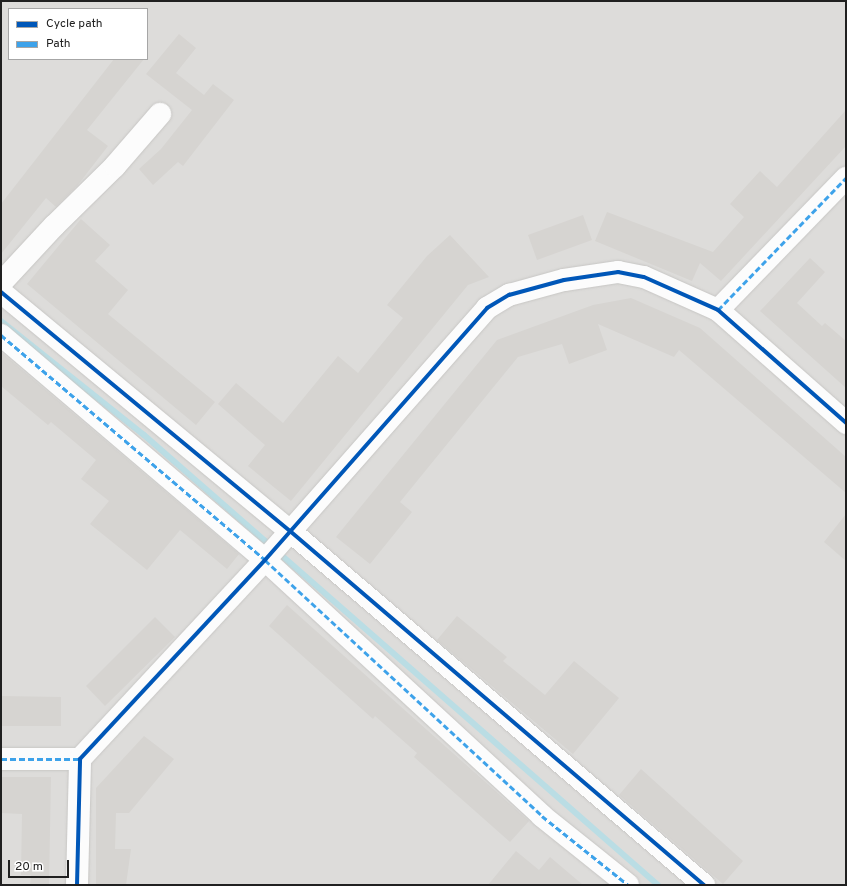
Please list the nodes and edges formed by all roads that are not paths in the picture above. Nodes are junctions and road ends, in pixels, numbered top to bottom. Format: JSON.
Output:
{"nodes":[{"id":1,"x":160,"y":114,"type":"dead end"},
{"id":2,"x":846,"y":178,"type":"edge"},
{"id":3,"x":1,"y":282,"type":"edge"},
{"id":4,"x":1,"y":292,"type":"edge"},
{"id":5,"x":718,"y":310,"type":"junction"},
{"id":6,"x":1,"y":335,"type":"edge"},
{"id":7,"x":846,"y":423,"type":"edge"},
{"id":8,"x":289,"y":532,"type":"junction"},
{"id":9,"x":266,"y":558,"type":"junction"},
{"id":10,"x":1,"y":759,"type":"edge"},
{"id":11,"x":80,"y":760,"type":"junction"},
{"id":12,"x":78,"y":885,"type":"edge"},
{"id":13,"x":628,"y":885,"type":"edge"},
{"id":14,"x":704,"y":885,"type":"edge"}],
"edges":[{"from":1,"to":3,"type":"street"},
{"from":2,"to":5,"type":"street"},
{"from":4,"to":8,"type":"street"},
{"from":5,"to":7,"type":"street"},
{"from":5,"to":8,"type":"street"},
{"from":6,"to":9,"type":"street"},
{"from":8,"to":9,"type":"street"},
{"from":8,"to":14,"type":"street"},
{"from":9,"to":11,"type":"street"},
{"from":9,"to":13,"type":"street"},
{"from":10,"to":11,"type":"street"},
{"from":11,"to":12,"type":"street"}]}
